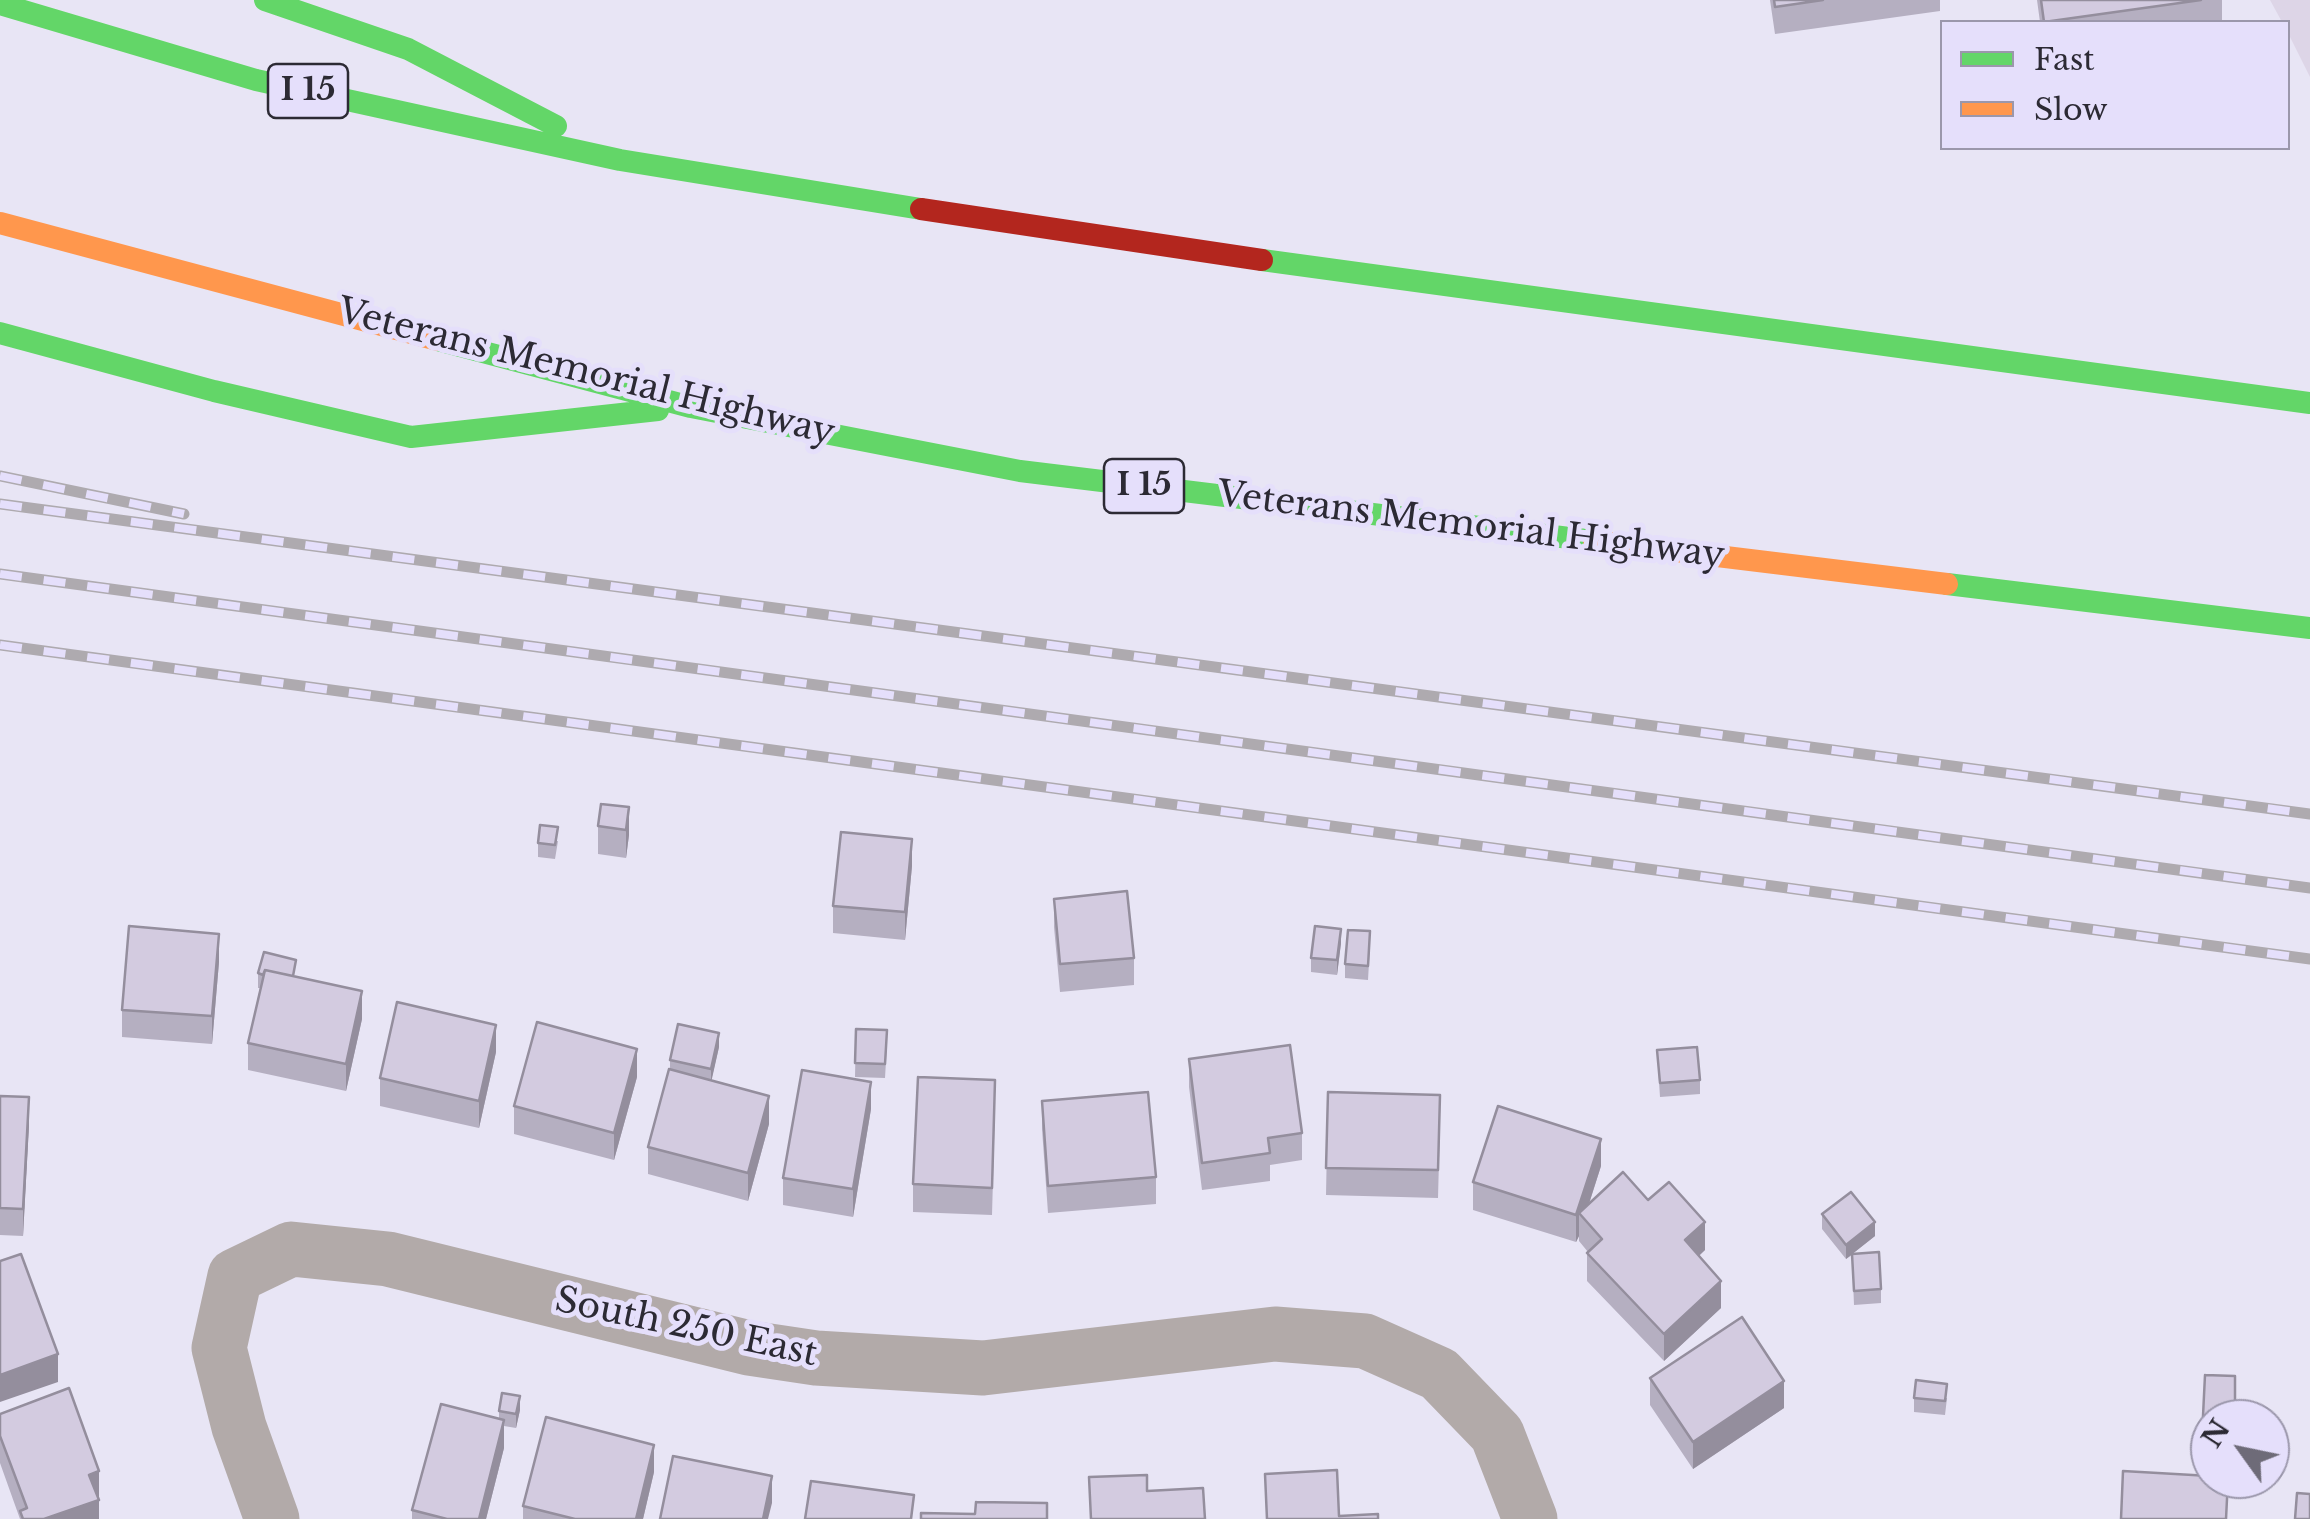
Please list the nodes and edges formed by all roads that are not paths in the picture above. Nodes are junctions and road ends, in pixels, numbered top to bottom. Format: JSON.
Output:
{"nodes":[{"id":1,"x":265,"y":0,"type":"edge"},
{"id":2,"x":0,"y":4,"type":"edge"},
{"id":3,"x":620,"y":160,"type":"junction"},
{"id":4,"x":0,"y":223,"type":"edge"},
{"id":5,"x":0,"y":333,"type":"edge"},
{"id":6,"x":2310,"y":403,"type":"edge"},
{"id":7,"x":690,"y":407,"type":"junction"},
{"id":8,"x":2310,"y":628,"type":"edge"},
{"id":9,"x":272,"y":1519,"type":"edge"},
{"id":10,"x":1530,"y":1519,"type":"edge"}],
"edges":[{"from":1,"to":3,"type":"highway"},
{"from":2,"to":3,"type":"highway","number":"I 15"},
{"from":3,"to":6,"type":"highway","number":"I 15"},
{"from":4,"to":7,"type":"highway","name":"Veterans Memorial Highway","number":"I 15"},
{"from":5,"to":7,"type":"highway"},
{"from":7,"to":8,"type":"highway","name":"Veterans Memorial Highway","number":"I 15"},
{"from":9,"to":10,"type":"street","name":"South 250 East"}]}
